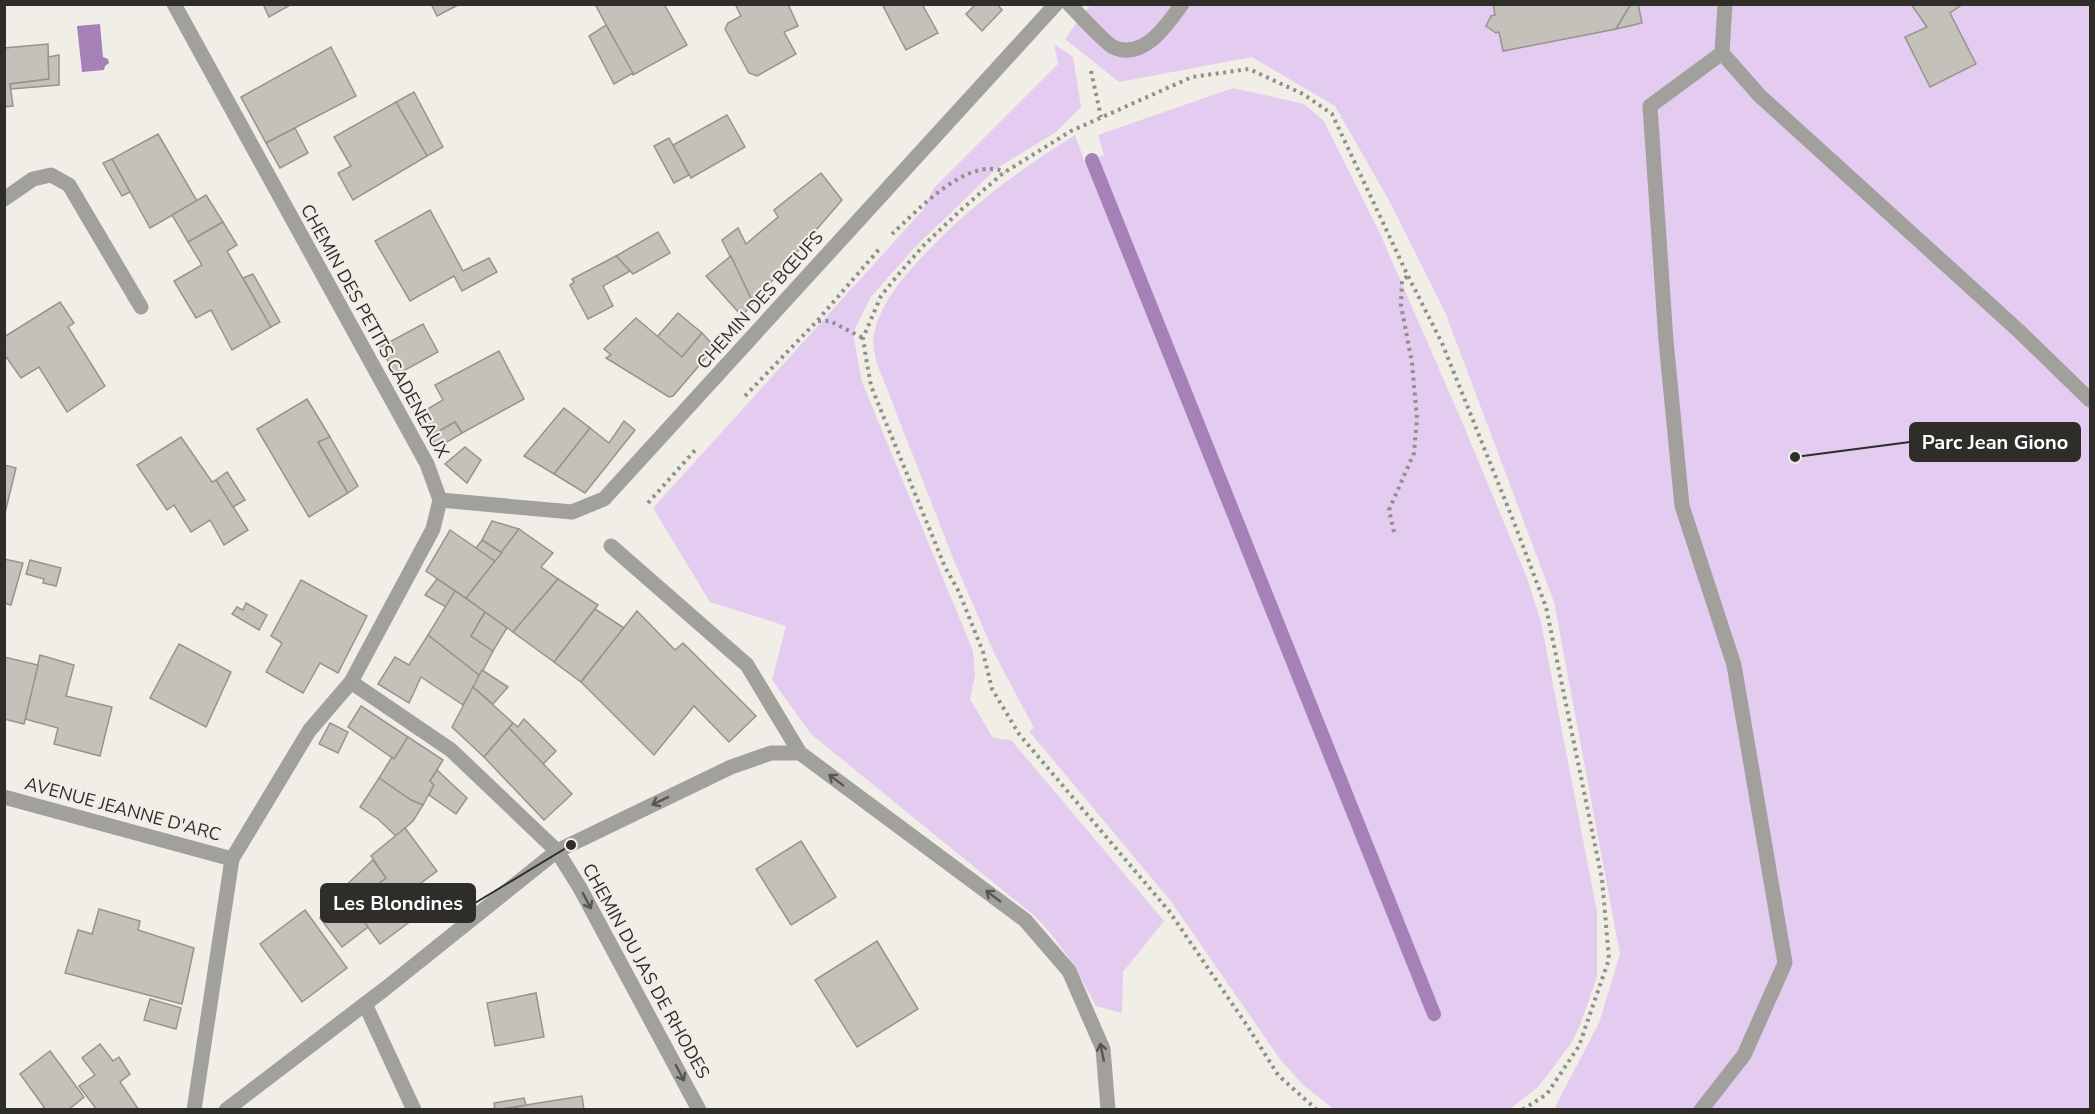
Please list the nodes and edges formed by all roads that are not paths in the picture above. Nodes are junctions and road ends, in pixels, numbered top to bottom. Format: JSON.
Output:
{"nodes":[{"id":1,"x":174,"y":4,"type":"edge"},
{"id":2,"x":1056,"y":4,"type":"edge"},
{"id":3,"x":1069,"y":4,"type":"edge"},
{"id":4,"x":1182,"y":4,"type":"edge"},
{"id":5,"x":1725,"y":4,"type":"edge"},
{"id":6,"x":1722,"y":53,"type":"junction"},
{"id":7,"x":4,"y":199,"type":"edge"},
{"id":8,"x":141,"y":307,"type":"dead end"},
{"id":9,"x":2091,"y":400,"type":"edge"},
{"id":10,"x":440,"y":500,"type":"junction"},
{"id":11,"x":611,"y":546,"type":"dead end"},
{"id":12,"x":351,"y":682,"type":"junction"},
{"id":13,"x":800,"y":753,"type":"junction"},
{"id":14,"x":4,"y":797,"type":"edge"},
{"id":15,"x":557,"y":851,"type":"junction"},
{"id":16,"x":232,"y":859,"type":"junction"},
{"id":17,"x":365,"y":1004,"type":"junction"},
{"id":18,"x":194,"y":1110,"type":"edge"},
{"id":19,"x":226,"y":1110,"type":"edge"},
{"id":20,"x":414,"y":1110,"type":"edge"},
{"id":21,"x":699,"y":1110,"type":"edge"},
{"id":22,"x":1108,"y":1110,"type":"edge"},
{"id":23,"x":1701,"y":1110,"type":"edge"}],
"edges":[{"from":1,"to":10,"type":"street","name":"CHEMIN DES PETITS CADENEAUX"},
{"from":2,"to":10,"type":"street","name":"CHEMIN DES BŒUFS"},
{"from":3,"to":4,"type":"street"},
{"from":5,"to":6,"type":"street"},
{"from":6,"to":9,"type":"street"},
{"from":6,"to":23,"type":"street"},
{"from":7,"to":8,"type":"street"},
{"from":10,"to":12,"type":"street"},
{"from":11,"to":13,"type":"street"},
{"from":12,"to":15,"type":"street","name":"CHEMIN DU JAS DE RHODES"},
{"from":12,"to":16,"type":"street"},
{"from":13,"to":15,"type":"street","one_way":true},
{"from":22,"to":13,"type":"street","one_way":true},
{"from":14,"to":16,"type":"street","name":"AVENUE JEANNE D'ARC"},
{"from":15,"to":17,"type":"street"},
{"from":15,"to":21,"type":"street","name":"CHEMIN DU JAS DE RHODES","one_way":true},
{"from":16,"to":18,"type":"street"},
{"from":17,"to":19,"type":"street"},
{"from":17,"to":20,"type":"street"}]}
